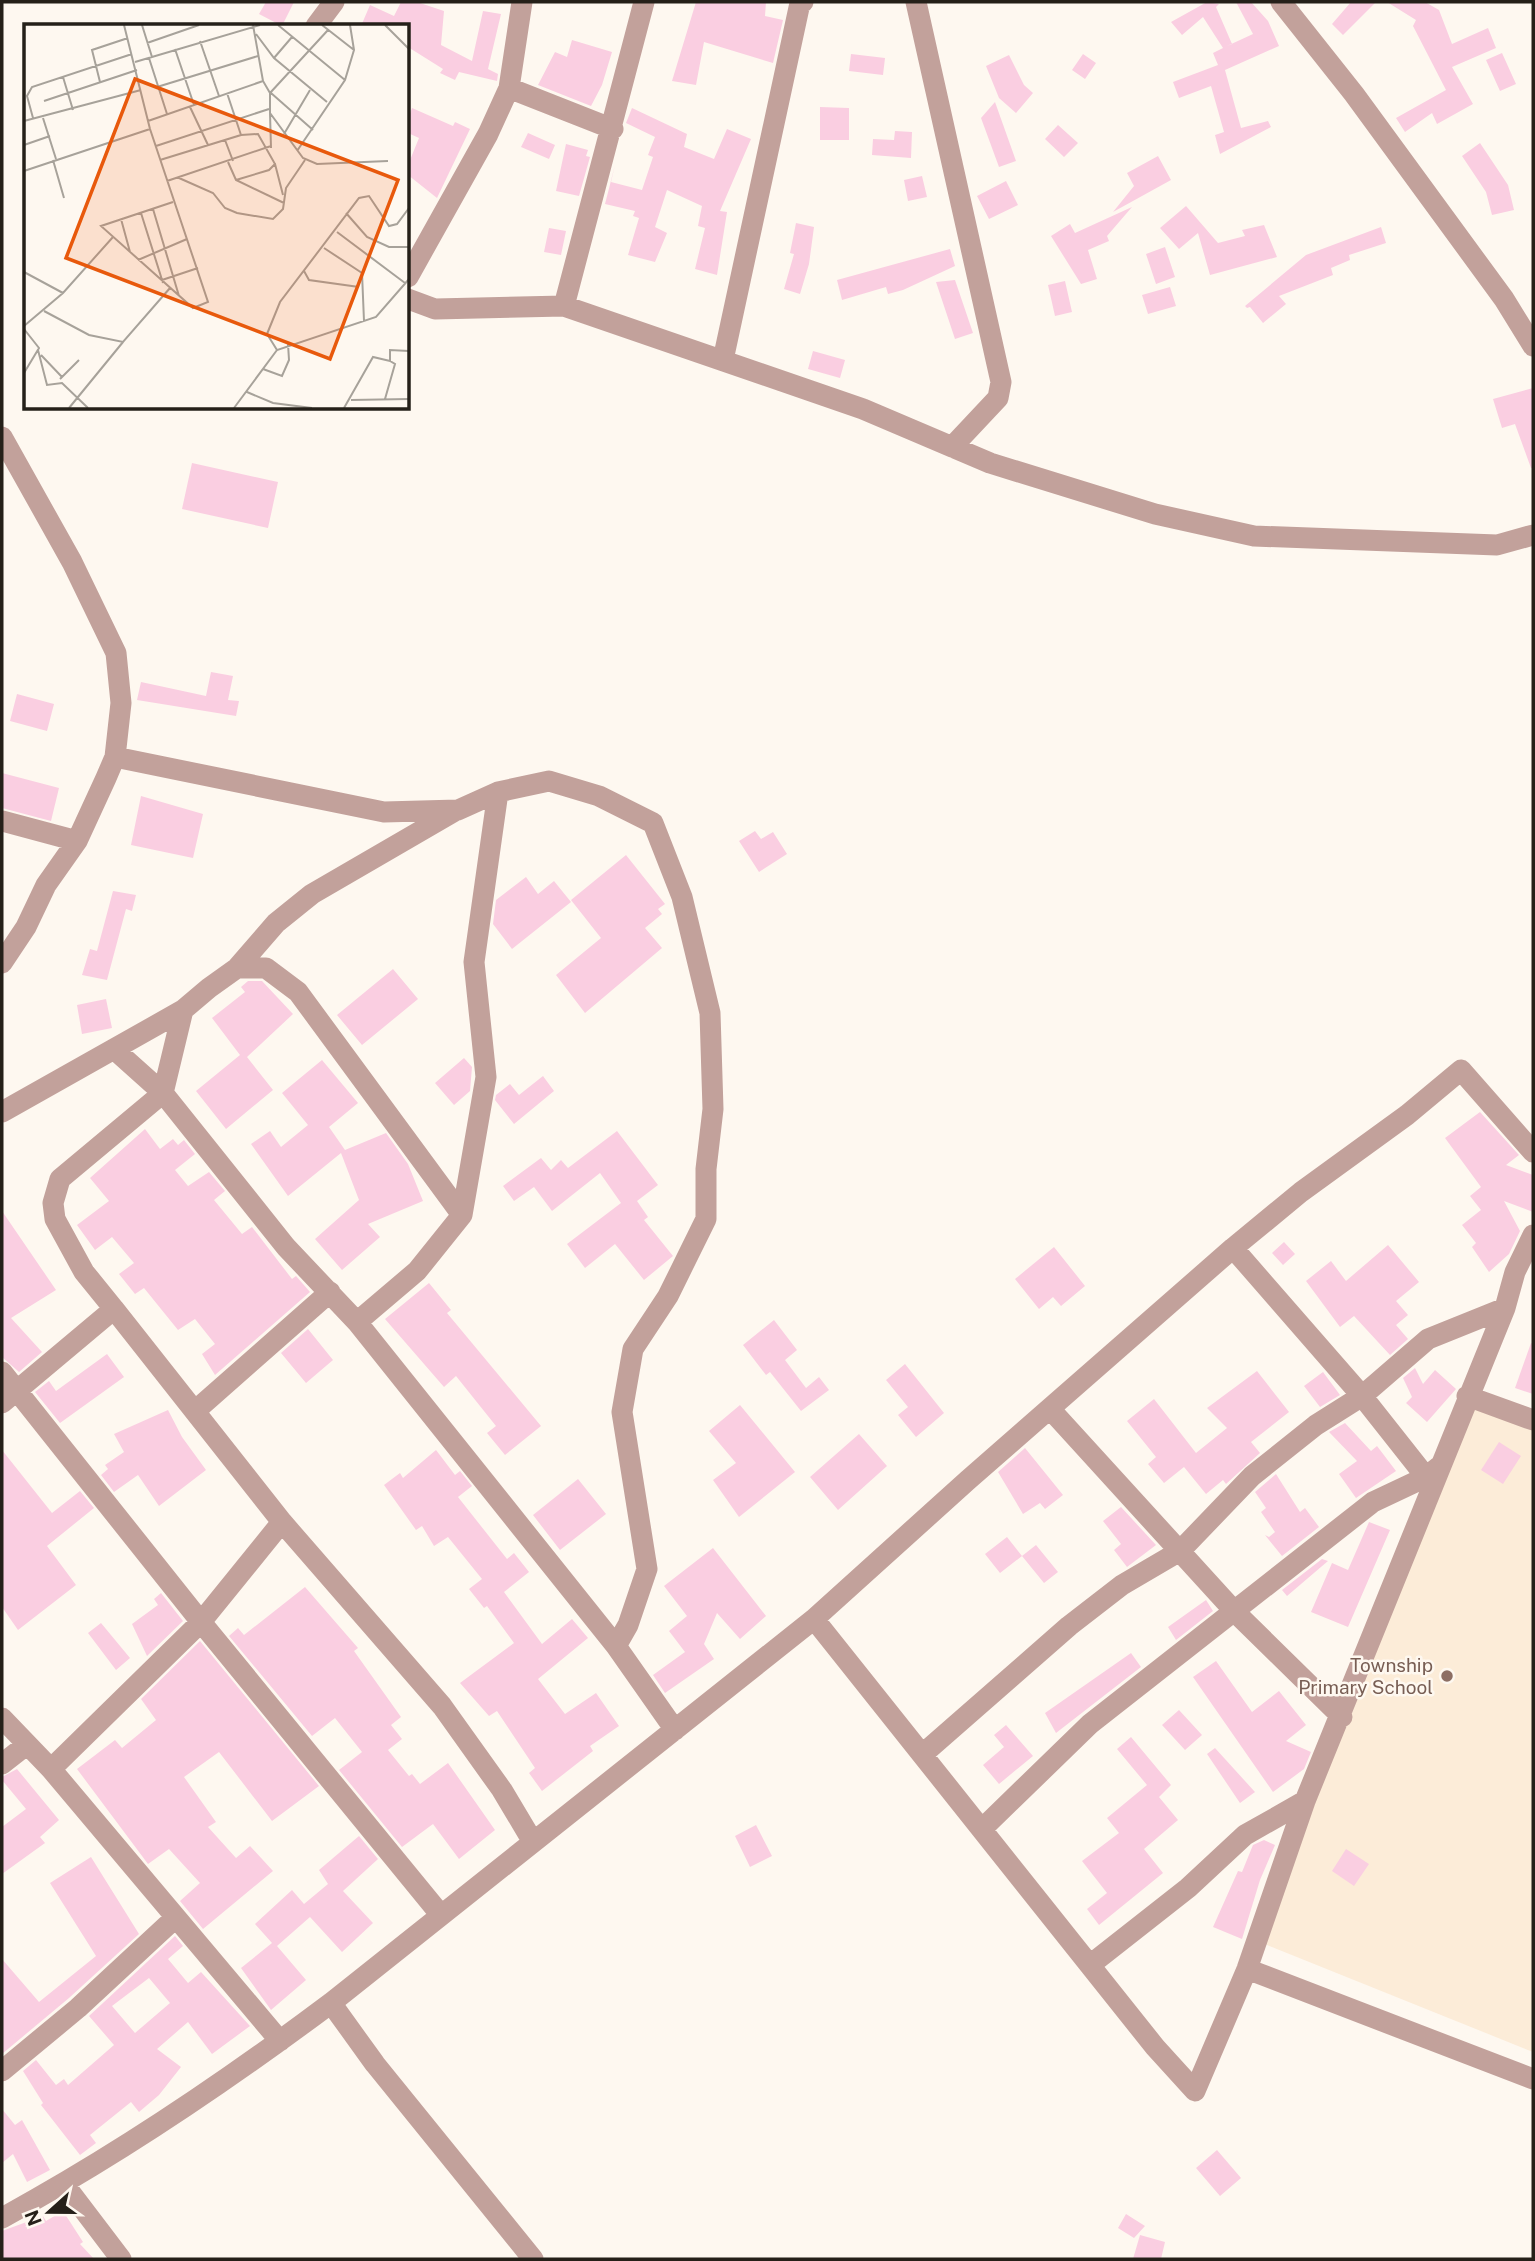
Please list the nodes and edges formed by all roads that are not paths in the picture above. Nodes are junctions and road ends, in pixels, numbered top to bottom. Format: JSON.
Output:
{"nodes":[{"id":1,"x":334,"y":2,"type":"edge"},
{"id":2,"x":522,"y":2,"type":"edge"},
{"id":3,"x":644,"y":2,"type":"edge"},
{"id":4,"x":803,"y":2,"type":"edge"},
{"id":5,"x":916,"y":2,"type":"edge"},
{"id":6,"x":1281,"y":2,"type":"edge"},
{"id":7,"x":318,"y":24,"type":"edge"},
{"id":8,"x":509,"y":88,"type":"junction"},
{"id":9,"x":613,"y":129,"type":"junction"},
{"id":10,"x":410,"y":273,"type":"edge"},
{"id":11,"x":410,"y":300,"type":"edge"},
{"id":12,"x":564,"y":306,"type":"junction"},
{"id":13,"x":1533,"y":346,"type":"edge"},
{"id":14,"x":723,"y":360,"type":"junction"},
{"id":15,"x":2,"y":438,"type":"edge"},
{"id":16,"x":952,"y":447,"type":"junction"},
{"id":17,"x":1533,"y":536,"type":"edge"},
{"id":18,"x":116,"y":757,"type":"junction"},
{"id":19,"x":498,"y":792,"type":"junction"},
{"id":20,"x":458,"y":810,"type":"junction"},
{"id":21,"x":2,"y":821,"type":"edge"},
{"id":22,"x":77,"y":841,"type":"junction"},
{"id":23,"x":2,"y":963,"type":"edge"},
{"id":24,"x":237,"y":968,"type":"junction"},
{"id":25,"x":183,"y":1010,"type":"junction"},
{"id":26,"x":115,"y":1050,"type":"junction"},
{"id":27,"x":163,"y":1093,"type":"junction"},
{"id":28,"x":2,"y":1112,"type":"edge"},
{"id":29,"x":1533,"y":1152,"type":"edge"},
{"id":30,"x":462,"y":1215,"type":"junction"},
{"id":31,"x":1533,"y":1235,"type":"edge"},
{"id":32,"x":1233,"y":1248,"type":"junction"},
{"id":33,"x":330,"y":1292,"type":"junction"},
{"id":34,"x":1505,"y":1308,"type":"junction"},
{"id":35,"x":114,"y":1309,"type":"junction"},
{"id":36,"x":357,"y":1322,"type":"junction"},
{"id":37,"x":2,"y":1372,"type":"edge"},
{"id":38,"x":1362,"y":1395,"type":"junction"},
{"id":39,"x":1467,"y":1396,"type":"junction"},
{"id":40,"x":9,"y":1397,"type":"edge"},
{"id":41,"x":1051,"y":1410,"type":"junction"},
{"id":42,"x":195,"y":1411,"type":"junction"},
{"id":43,"x":1533,"y":1420,"type":"edge"},
{"id":44,"x":1434,"y":1470,"type":"junction"},
{"id":45,"x":282,"y":1522,"type":"junction"},
{"id":46,"x":1180,"y":1551,"type":"junction"},
{"id":47,"x":1236,"y":1613,"type":"junction"},
{"id":48,"x":814,"y":1619,"type":"junction"},
{"id":49,"x":201,"y":1622,"type":"junction"},
{"id":50,"x":616,"y":1646,"type":"junction"},
{"id":51,"x":1342,"y":1717,"type":"junction"},
{"id":52,"x":2,"y":1718,"type":"edge"},
{"id":53,"x":675,"y":1730,"type":"junction"},
{"id":54,"x":25,"y":1746,"type":"junction"},
{"id":55,"x":924,"y":1753,"type":"junction"},
{"id":56,"x":2,"y":1763,"type":"edge"},
{"id":57,"x":51,"y":1769,"type":"junction"},
{"id":58,"x":1306,"y":1801,"type":"junction"},
{"id":59,"x":983,"y":1828,"type":"junction"},
{"id":60,"x":533,"y":1842,"type":"junction"},
{"id":61,"x":440,"y":1914,"type":"junction"},
{"id":62,"x":174,"y":1919,"type":"junction"},
{"id":63,"x":1090,"y":1965,"type":"junction"},
{"id":64,"x":1247,"y":1969,"type":"junction"},
{"id":65,"x":331,"y":2003,"type":"junction"},
{"id":66,"x":280,"y":2041,"type":"junction"},
{"id":67,"x":2,"y":2071,"type":"edge"},
{"id":68,"x":1533,"y":2079,"type":"edge"},
{"id":69,"x":64,"y":2184,"type":"junction"},
{"id":70,"x":2,"y":2218,"type":"edge"},
{"id":71,"x":121,"y":2259,"type":"edge"},
{"id":72,"x":533,"y":2259,"type":"edge"}],
"edges":[{"from":1,"to":7,"type":"street"},
{"from":2,"to":8,"type":"street"},
{"from":3,"to":9,"type":"street"},
{"from":4,"to":14,"type":"street"},
{"from":5,"to":16,"type":"street"},
{"from":6,"to":13,"type":"street"},
{"from":8,"to":9,"type":"street"},
{"from":8,"to":10,"type":"street"},
{"from":9,"to":12,"type":"street"},
{"from":11,"to":12,"type":"street"},
{"from":12,"to":14,"type":"street"},
{"from":14,"to":16,"type":"street"},
{"from":15,"to":18,"type":"street"},
{"from":16,"to":17,"type":"street"},
{"from":18,"to":20,"type":"street"},
{"from":18,"to":22,"type":"street"},
{"from":19,"to":20,"type":"street"},
{"from":19,"to":30,"type":"street"},
{"from":19,"to":50,"type":"street"},
{"from":20,"to":24,"type":"street"},
{"from":21,"to":22,"type":"street"},
{"from":22,"to":23,"type":"street"},
{"from":24,"to":25,"type":"street"},
{"from":24,"to":30,"type":"street"},
{"from":25,"to":26,"type":"street"},
{"from":25,"to":27,"type":"street"},
{"from":26,"to":27,"type":"street"},
{"from":26,"to":28,"type":"street"},
{"from":27,"to":33,"type":"street"},
{"from":27,"to":35,"type":"street"},
{"from":29,"to":32,"type":"street"},
{"from":30,"to":36,"type":"street"},
{"from":31,"to":34,"type":"street"},
{"from":32,"to":38,"type":"street"},
{"from":32,"to":41,"type":"street"},
{"from":33,"to":36,"type":"street"},
{"from":33,"to":42,"type":"street"},
{"from":34,"to":38,"type":"street"},
{"from":34,"to":39,"type":"street"},
{"from":35,"to":40,"type":"street"},
{"from":35,"to":42,"type":"street"},
{"from":36,"to":50,"type":"street"},
{"from":37,"to":40,"type":"street"},
{"from":38,"to":44,"type":"street"},
{"from":38,"to":46,"type":"street"},
{"from":39,"to":43,"type":"street"},
{"from":39,"to":44,"type":"street"},
{"from":40,"to":49,"type":"street"},
{"from":41,"to":46,"type":"street"},
{"from":41,"to":48,"type":"street"},
{"from":42,"to":45,"type":"street"},
{"from":44,"to":47,"type":"street"},
{"from":44,"to":51,"type":"street"},
{"from":45,"to":49,"type":"street"},
{"from":45,"to":60,"type":"street"},
{"from":46,"to":47,"type":"street"},
{"from":46,"to":55,"type":"street"},
{"from":47,"to":51,"type":"street"},
{"from":47,"to":59,"type":"street"},
{"from":48,"to":53,"type":"street"},
{"from":48,"to":55,"type":"street"},
{"from":49,"to":57,"type":"street"},
{"from":49,"to":61,"type":"street"},
{"from":50,"to":53,"type":"street"},
{"from":51,"to":58,"type":"street"},
{"from":52,"to":54,"type":"street"},
{"from":53,"to":60,"type":"street"},
{"from":54,"to":56,"type":"street"},
{"from":54,"to":57,"type":"street"},
{"from":55,"to":59,"type":"street"},
{"from":57,"to":62,"type":"street"},
{"from":58,"to":63,"type":"street"},
{"from":58,"to":64,"type":"street"},
{"from":59,"to":63,"type":"street"},
{"from":60,"to":61,"type":"street"},
{"from":61,"to":65,"type":"street"},
{"from":62,"to":66,"type":"street"},
{"from":62,"to":67,"type":"street"},
{"from":63,"to":64,"type":"street"},
{"from":64,"to":68,"type":"street"},
{"from":65,"to":66,"type":"street"},
{"from":65,"to":72,"type":"street"},
{"from":66,"to":69,"type":"street"},
{"from":69,"to":70,"type":"street"},
{"from":69,"to":71,"type":"street"}]}
